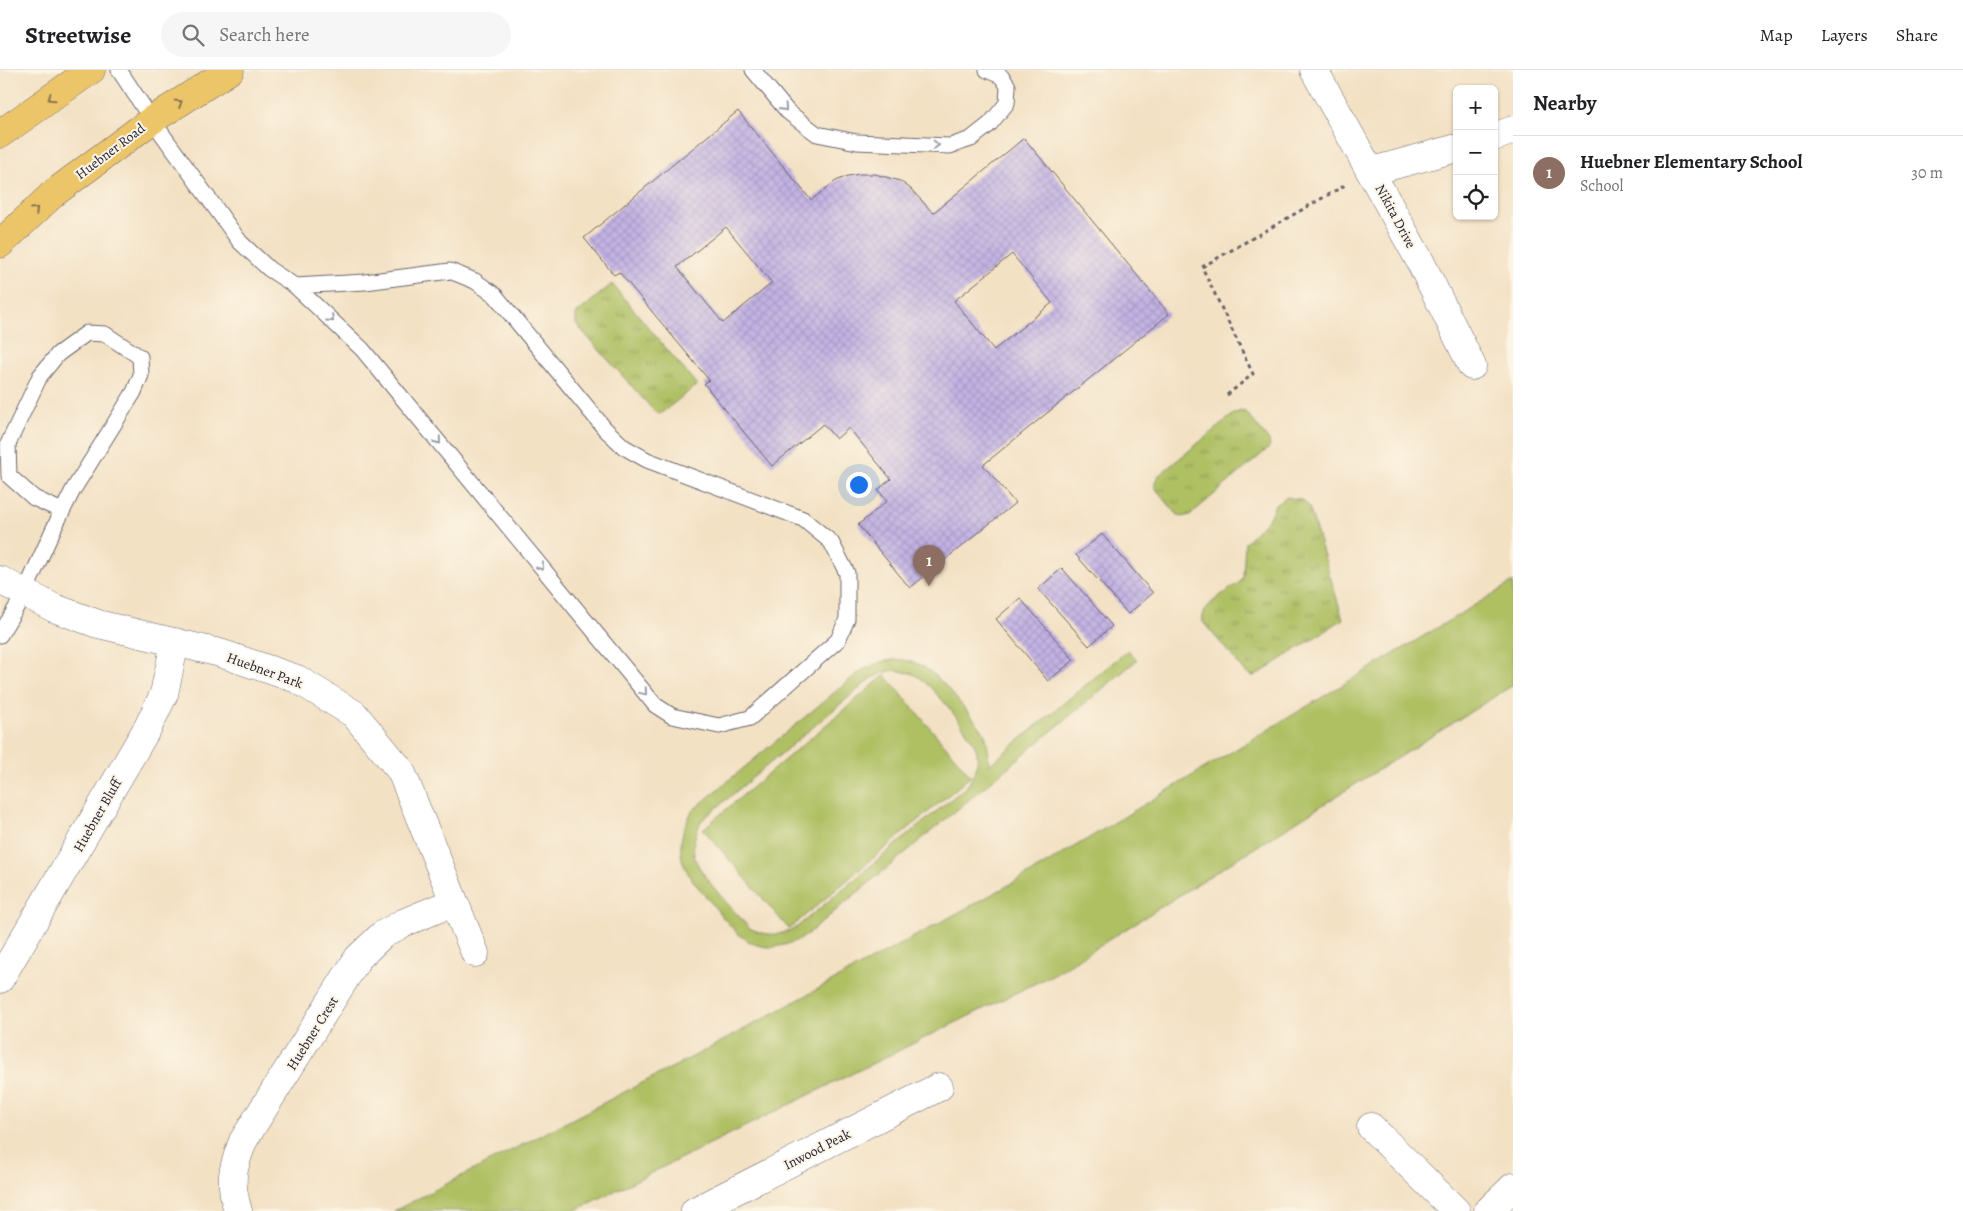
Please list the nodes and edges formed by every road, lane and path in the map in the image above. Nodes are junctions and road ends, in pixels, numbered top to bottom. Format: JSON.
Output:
{"nodes":[{"id":1,"x":91,"y":70,"type":"edge"},
{"id":2,"x":118,"y":70,"type":"edge"},
{"id":3,"x":230,"y":70,"type":"edge"},
{"id":4,"x":753,"y":70,"type":"edge"},
{"id":5,"x":987,"y":70,"type":"edge"},
{"id":6,"x":1314,"y":70,"type":"edge"},
{"id":7,"x":152,"y":120,"type":"junction"},
{"id":8,"x":1513,"y":130,"type":"edge"},
{"id":9,"x":0,"y":134,"type":"edge"},
{"id":10,"x":1498,"y":136,"type":"edge"},
{"id":11,"x":1453,"y":149,"type":"edge"},
{"id":12,"x":1372,"y":170,"type":"junction"},
{"id":13,"x":0,"y":244,"type":"edge"},
{"id":14,"x":295,"y":286,"type":"junction"},
{"id":15,"x":1472,"y":366,"type":"dead end"},
{"id":16,"x":1226,"y":395,"type":"dead end"},
{"id":17,"x":62,"y":511,"type":"junction"},
{"id":18,"x":0,"y":580,"type":"edge"},
{"id":19,"x":24,"y":594,"type":"junction"},
{"id":20,"x":0,"y":634,"type":"edge"},
{"id":21,"x":175,"y":642,"type":"junction"},
{"id":22,"x":454,"y":902,"type":"junction"},
{"id":23,"x":475,"y":953,"type":"dead end"},
{"id":24,"x":0,"y":979,"type":"edge"},
{"id":25,"x":939,"y":1087,"type":"dead end"},
{"id":26,"x":1371,"y":1127,"type":"dead end"},
{"id":27,"x":1513,"y":1187,"type":"edge"},
{"id":28,"x":238,"y":1211,"type":"edge"},
{"id":29,"x":695,"y":1211,"type":"edge"},
{"id":30,"x":1456,"y":1211,"type":"edge"},
{"id":31,"x":1488,"y":1211,"type":"edge"}],
"edges":[{"from":1,"to":9,"type":"main road","one_way":true},
{"from":2,"to":7,"type":"lane"},
{"from":7,"to":3,"type":"main road","name":"Huebner Road","one_way":true},
{"from":4,"to":5,"type":"lane","one_way":true},
{"from":6,"to":12,"type":"street","name":"Nikita Drive"},
{"from":13,"to":7,"type":"main road","name":"Huebner Road","one_way":true},
{"from":7,"to":14,"type":"lane"},
{"from":8,"to":10,"type":"street"},
{"from":11,"to":12,"type":"street"},
{"from":12,"to":15,"type":"street","name":"Nikita Drive"},
{"from":12,"to":16,"type":"path"},
{"from":14,"to":14,"type":"lane","one_way":true},
{"from":17,"to":17,"type":"lane"},
{"from":17,"to":19,"type":"lane"},
{"from":18,"to":19,"type":"street","name":"Huebner Park"},
{"from":19,"to":20,"type":"lane"},
{"from":19,"to":21,"type":"street","name":"Huebner Park"},
{"from":21,"to":22,"type":"street","name":"Huebner Park"},
{"from":21,"to":24,"type":"street","name":"Huebner Bluff"},
{"from":22,"to":23,"type":"street","name":"Huebner Park"},
{"from":22,"to":28,"type":"street","name":"Huebner Crest"},
{"from":25,"to":29,"type":"street","name":"Inwood Peak"},
{"from":26,"to":30,"type":"street"},
{"from":27,"to":31,"type":"street"}]}
